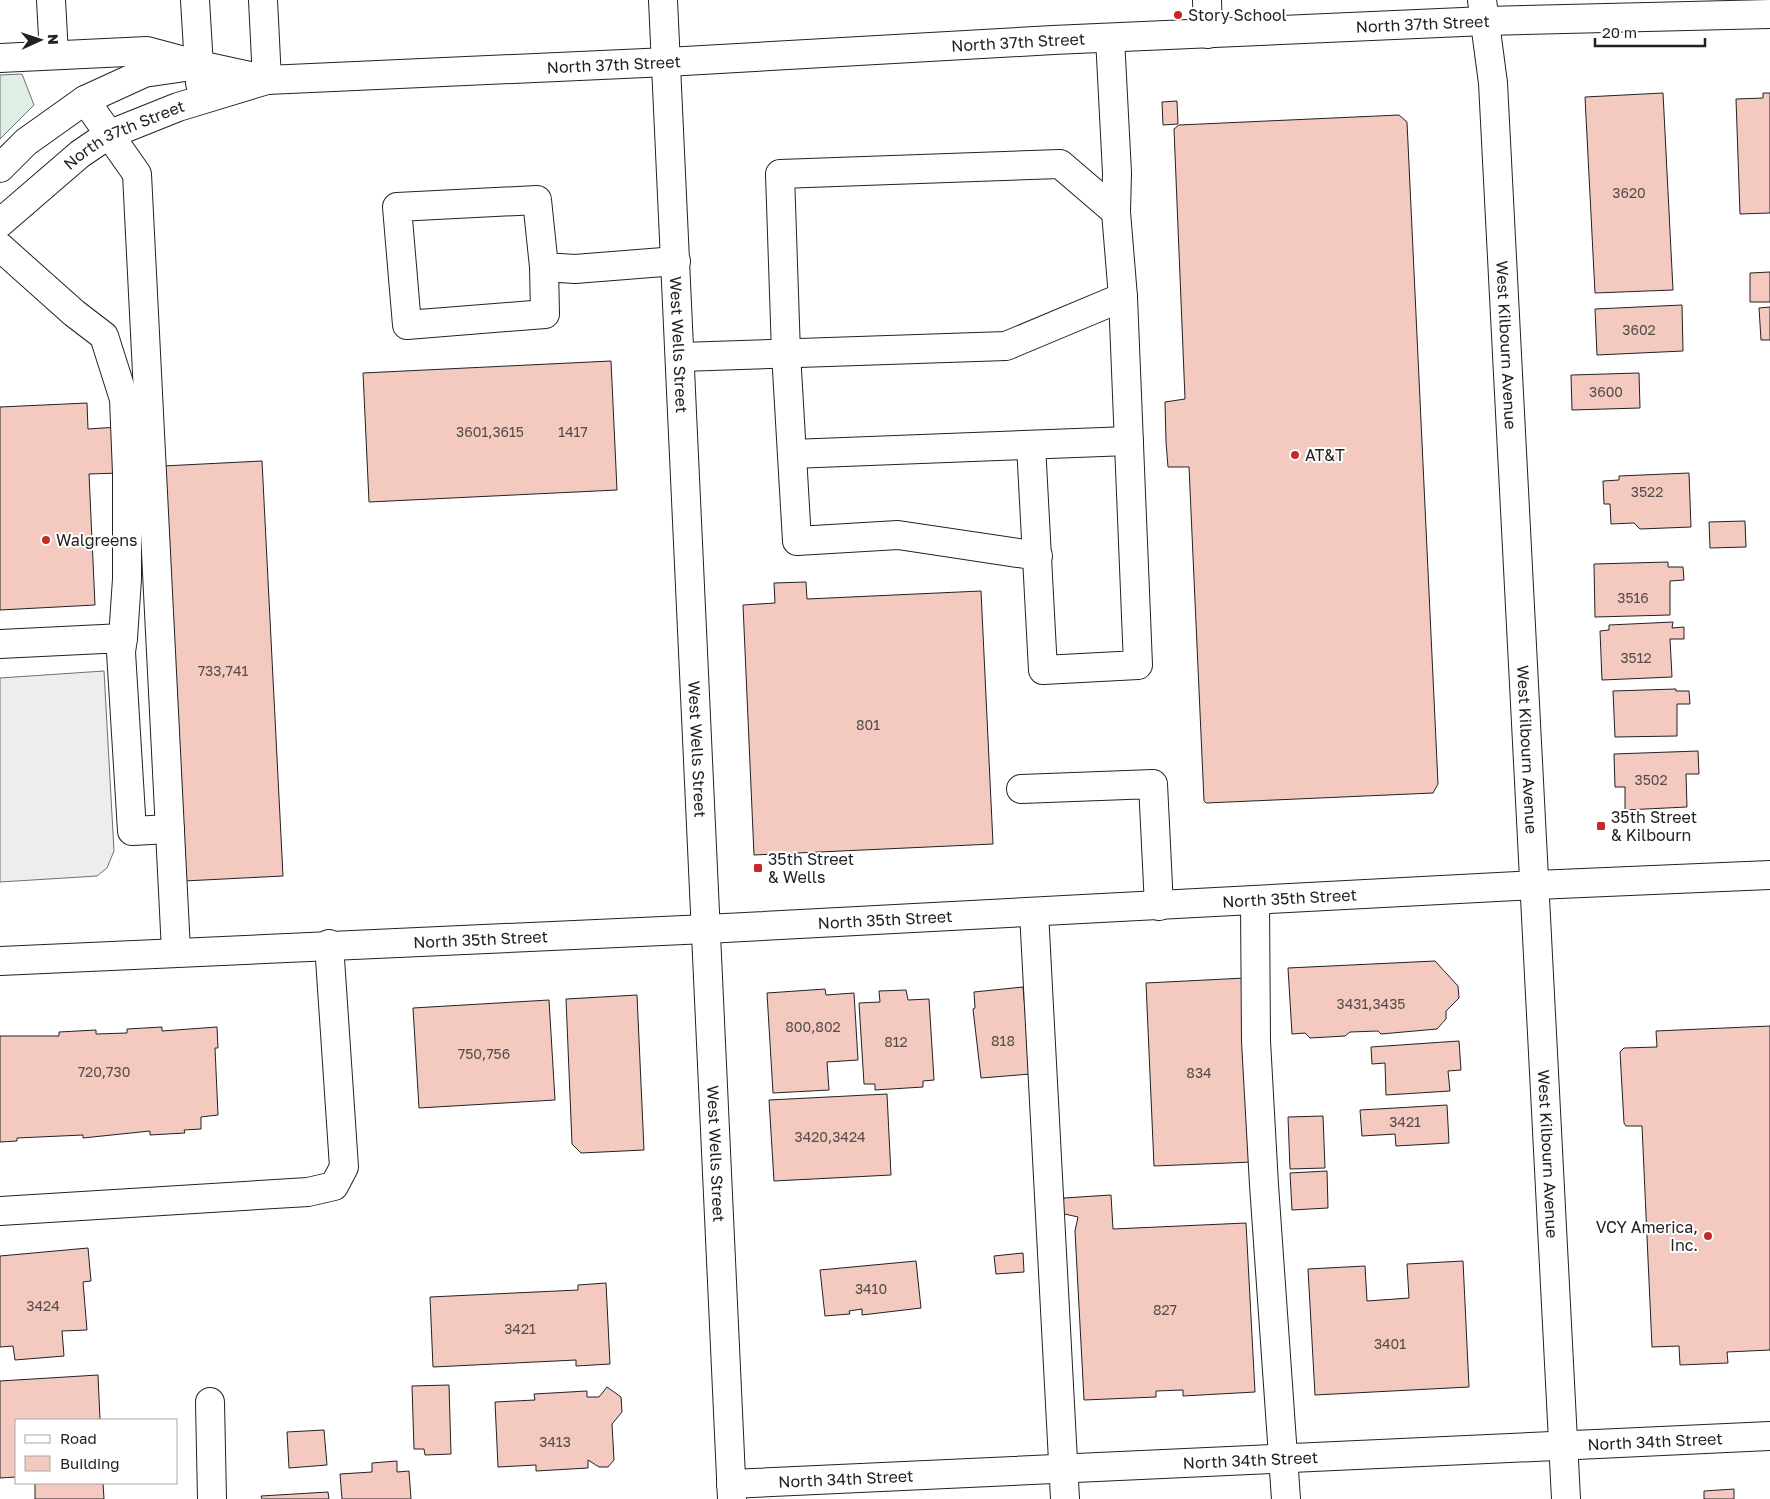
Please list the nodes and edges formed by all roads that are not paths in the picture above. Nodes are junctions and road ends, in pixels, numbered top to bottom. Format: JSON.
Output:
{"nodes":[{"id":1,"x":51,"y":0,"type":"edge"},
{"id":2,"x":195,"y":0,"type":"edge"},
{"id":3,"x":263,"y":0,"type":"edge"},
{"id":4,"x":663,"y":0,"type":"edge"},
{"id":5,"x":1207,"y":0,"type":"edge"},
{"id":6,"x":1484,"y":10,"type":"edge"},
{"id":7,"x":1770,"y":14,"type":"edge"},
{"id":8,"x":1208,"y":34,"type":"junction"},
{"id":9,"x":1110,"y":38,"type":"junction"},
{"id":10,"x":54,"y":55,"type":"junction"},
{"id":11,"x":0,"y":58,"type":"edge"},
{"id":12,"x":667,"y":62,"type":"junction"},
{"id":13,"x":199,"y":65,"type":"junction"},
{"id":14,"x":267,"y":80,"type":"junction"},
{"id":15,"x":85,"y":100,"type":"junction"},
{"id":16,"x":200,"y":100,"type":"junction"},
{"id":17,"x":108,"y":135,"type":"junction"},
{"id":18,"x":0,"y":168,"type":"edge"},
{"id":19,"x":1116,"y":212,"type":"junction"},
{"id":20,"x":0,"y":223,"type":"edge"},
{"id":21,"x":0,"y":247,"type":"edge"},
{"id":22,"x":676,"y":262,"type":"junction"},
{"id":23,"x":544,"y":268,"type":"junction"},
{"id":24,"x":1123,"y":297,"type":"junction"},
{"id":25,"x":786,"y":353,"type":"junction"},
{"id":26,"x":680,"y":357,"type":"junction"},
{"id":27,"x":1129,"y":441,"type":"junction"},
{"id":28,"x":1032,"y":445,"type":"junction"},
{"id":29,"x":792,"y":454,"type":"junction"},
{"id":30,"x":1038,"y":556,"type":"junction"},
{"id":31,"x":123,"y":638,"type":"junction"},
{"id":32,"x":0,"y":644,"type":"edge"},
{"id":33,"x":1022,"y":789,"type":"dead end"},
{"id":34,"x":170,"y":829,"type":"junction"},
{"id":35,"x":1770,"y":875,"type":"edge"},
{"id":36,"x":1536,"y":885,"type":"junction"},
{"id":37,"x":1255,"y":901,"type":"junction"},
{"id":38,"x":1159,"y":906,"type":"junction"},
{"id":39,"x":1034,"y":912,"type":"junction"},
{"id":40,"x":706,"y":929,"type":"junction"},
{"id":41,"x":329,"y":944,"type":"junction"},
{"id":42,"x":176,"y":951,"type":"junction"},
{"id":43,"x":0,"y":960,"type":"edge"},
{"id":44,"x":0,"y":1211,"type":"edge"},
{"id":45,"x":210,"y":1402,"type":"dead end"},
{"id":46,"x":1770,"y":1436,"type":"edge"},
{"id":47,"x":1563,"y":1446,"type":"junction"},
{"id":48,"x":1284,"y":1458,"type":"junction"},
{"id":49,"x":1064,"y":1469,"type":"junction"},
{"id":50,"x":731,"y":1491,"type":"edge"},
{"id":51,"x":212,"y":1499,"type":"edge"},
{"id":52,"x":1065,"y":1499,"type":"edge"},
{"id":53,"x":1286,"y":1499,"type":"edge"},
{"id":54,"x":1566,"y":1499,"type":"edge"}],
"edges":[{"from":1,"to":10,"type":"street"},
{"from":2,"to":13,"type":"street"},
{"from":3,"to":14,"type":"street"},
{"from":4,"to":12,"type":"street","name":"West Wells Street"},
{"from":5,"to":8,"type":"street"},
{"from":6,"to":7,"type":"street","name":"North 37th Street"},
{"from":6,"to":8,"type":"street","name":"North 37th Street"},
{"from":6,"to":36,"type":"street","name":"West Kilbourn Avenue"},
{"from":8,"to":9,"type":"street","name":"North 37th Street"},
{"from":9,"to":12,"type":"street","name":"North 37th Street"},
{"from":9,"to":19,"type":"street"},
{"from":10,"to":11,"type":"street"},
{"from":10,"to":13,"type":"street"},
{"from":12,"to":14,"type":"street","name":"North 37th Street"},
{"from":12,"to":22,"type":"street","name":"West Wells Street"},
{"from":13,"to":14,"type":"street","name":"North 37th Street"},
{"from":13,"to":15,"type":"street","name":"North 37th Street"},
{"from":13,"to":16,"type":"street"},
{"from":14,"to":16,"type":"street","name":"North 37th Street"},
{"from":15,"to":17,"type":"street"},
{"from":15,"to":18,"type":"street","name":"North 37th Street"},
{"from":16,"to":17,"type":"street","name":"North 37th Street"},
{"from":17,"to":20,"type":"street","name":"North 37th Street"},
{"from":17,"to":34,"type":"street"},
{"from":19,"to":24,"type":"street"},
{"from":19,"to":25,"type":"street"},
{"from":21,"to":31,"type":"street"},
{"from":22,"to":23,"type":"street"},
{"from":22,"to":26,"type":"street","name":"West Wells Street"},
{"from":23,"to":23,"type":"street"},
{"from":24,"to":25,"type":"street"},
{"from":24,"to":27,"type":"street"},
{"from":25,"to":26,"type":"street"},
{"from":25,"to":29,"type":"street"},
{"from":26,"to":40,"type":"street","name":"West Wells Street"},
{"from":27,"to":28,"type":"street"},
{"from":27,"to":30,"type":"street"},
{"from":28,"to":29,"type":"street"},
{"from":28,"to":30,"type":"street"},
{"from":29,"to":30,"type":"street"},
{"from":31,"to":32,"type":"street"},
{"from":31,"to":34,"type":"street"},
{"from":33,"to":38,"type":"street"},
{"from":34,"to":42,"type":"street"},
{"from":35,"to":36,"type":"street","name":"North 35th Street"},
{"from":36,"to":37,"type":"street","name":"North 35th Street"},
{"from":36,"to":47,"type":"street","name":"West Kilbourn Avenue"},
{"from":37,"to":38,"type":"street","name":"North 35th Street"},
{"from":37,"to":48,"type":"street"},
{"from":38,"to":39,"type":"street","name":"North 35th Street"},
{"from":39,"to":40,"type":"street","name":"North 35th Street"},
{"from":39,"to":49,"type":"street"},
{"from":40,"to":41,"type":"street","name":"North 35th Street"},
{"from":40,"to":50,"type":"street","name":"West Wells Street"},
{"from":41,"to":42,"type":"street","name":"North 35th Street"},
{"from":41,"to":44,"type":"street"},
{"from":42,"to":43,"type":"street","name":"North 35th Street"},
{"from":45,"to":51,"type":"street"},
{"from":46,"to":47,"type":"street","name":"North 34th Street"},
{"from":47,"to":48,"type":"street","name":"North 34th Street"},
{"from":47,"to":54,"type":"street","name":"West Kilbourn Avenue"},
{"from":48,"to":49,"type":"street","name":"North 34th Street"},
{"from":48,"to":53,"type":"street"},
{"from":49,"to":50,"type":"street","name":"North 34th Street"},
{"from":49,"to":52,"type":"street"}]}
